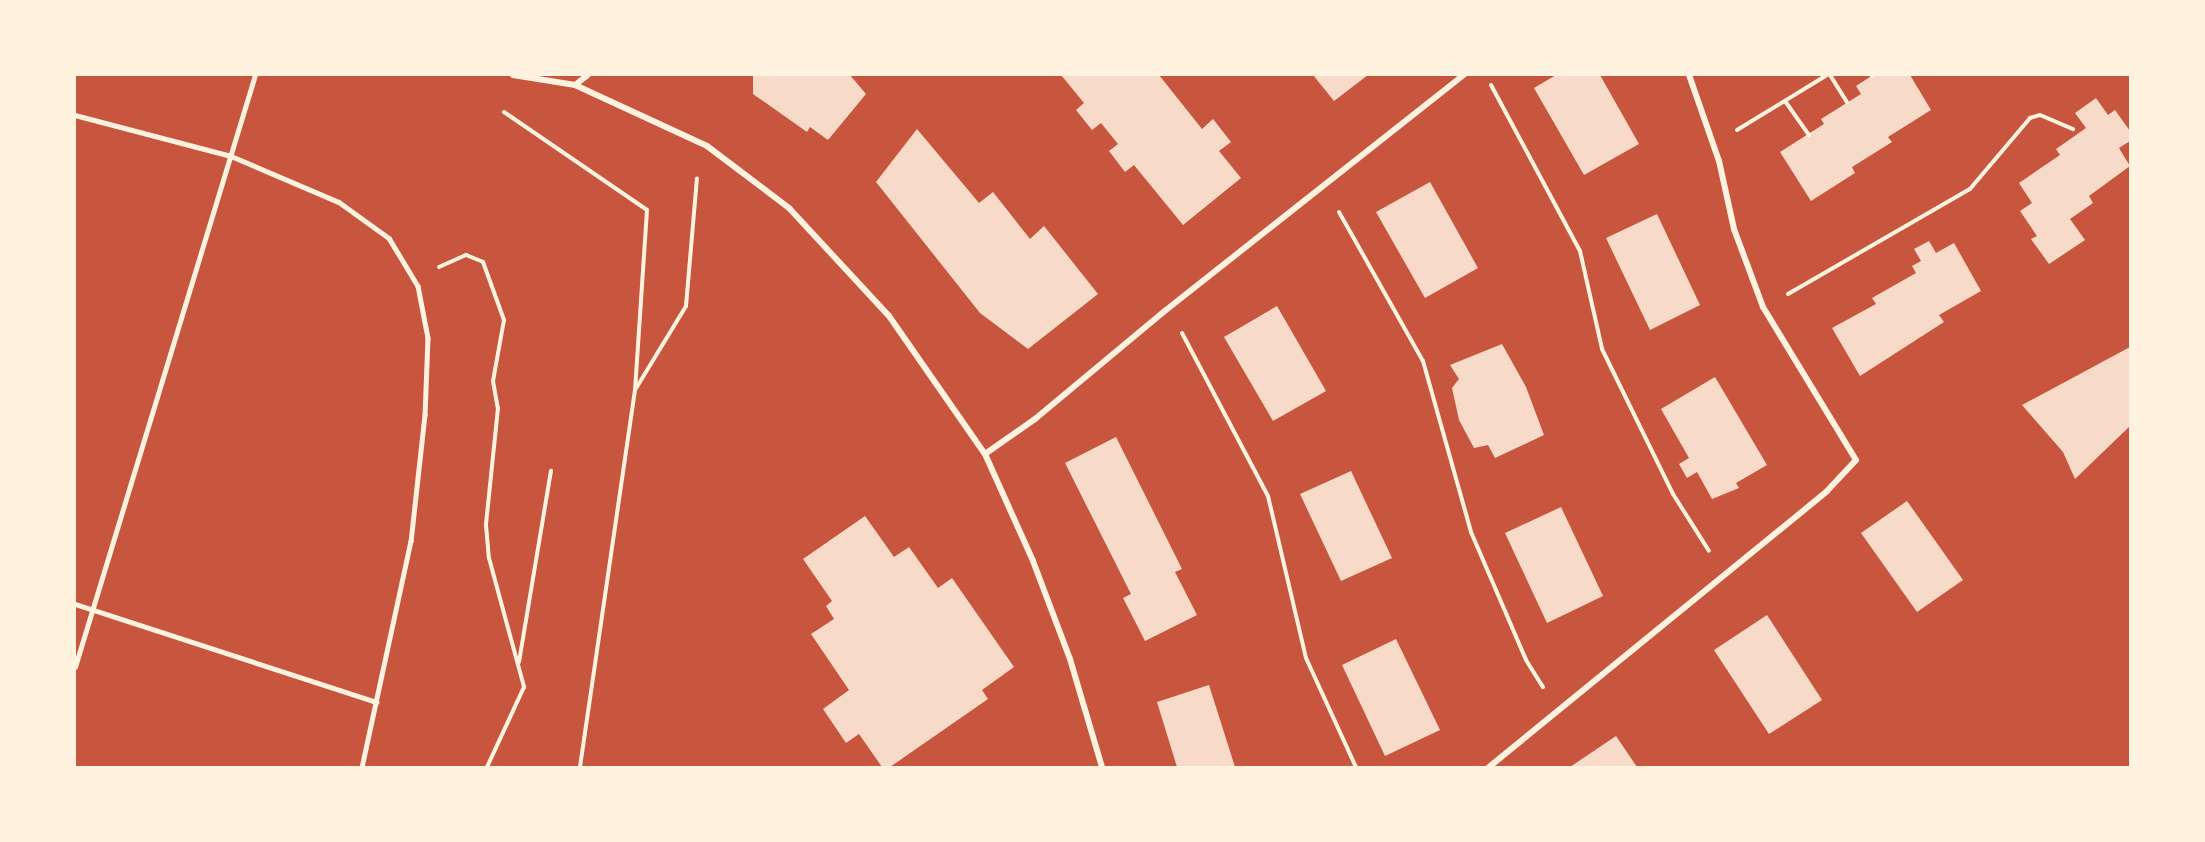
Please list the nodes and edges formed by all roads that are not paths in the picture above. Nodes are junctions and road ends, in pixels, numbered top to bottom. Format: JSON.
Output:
{"nodes":[{"id":1,"x":255,"y":75,"type":"edge"},
{"id":2,"x":513,"y":75,"type":"edge"},
{"id":3,"x":588,"y":75,"type":"edge"},
{"id":4,"x":1464,"y":75,"type":"edge"},
{"id":5,"x":1689,"y":75,"type":"edge"},
{"id":6,"x":575,"y":86,"type":"junction"},
{"id":7,"x":75,"y":115,"type":"edge"},
{"id":8,"x":231,"y":156,"type":"junction"},
{"id":9,"x":985,"y":454,"type":"junction"},
{"id":10,"x":75,"y":604,"type":"edge"},
{"id":11,"x":90,"y":609,"type":"junction"},
{"id":12,"x":75,"y":667,"type":"edge"},
{"id":13,"x":376,"y":702,"type":"junction"},
{"id":14,"x":362,"y":767,"type":"edge"},
{"id":15,"x":1102,"y":767,"type":"edge"},
{"id":16,"x":1489,"y":767,"type":"edge"}],
"edges":[{"from":1,"to":8,"type":"lane"},
{"from":2,"to":6,"type":"street"},
{"from":3,"to":6,"type":"street"},
{"from":4,"to":9,"type":"street"},
{"from":5,"to":16,"type":"street"},
{"from":6,"to":9,"type":"street"},
{"from":7,"to":8,"type":"lane"},
{"from":8,"to":11,"type":"lane"},
{"from":8,"to":13,"type":"lane"},
{"from":9,"to":15,"type":"street"},
{"from":10,"to":11,"type":"lane"},
{"from":11,"to":12,"type":"lane"},
{"from":11,"to":13,"type":"lane"},
{"from":13,"to":14,"type":"lane"}]}
